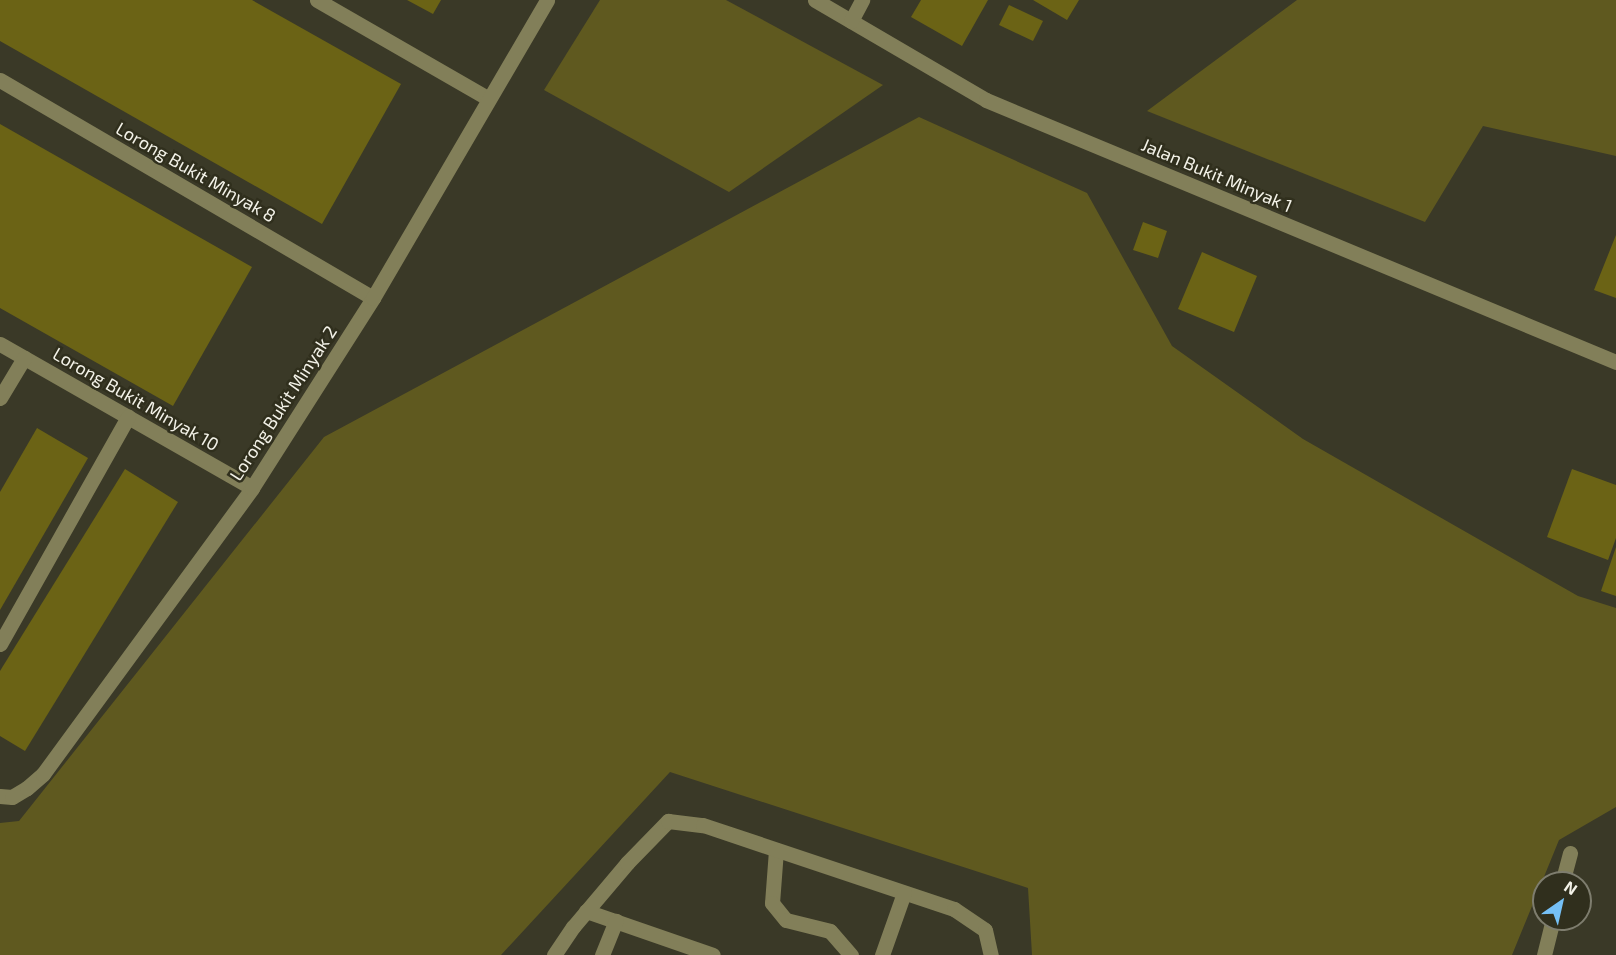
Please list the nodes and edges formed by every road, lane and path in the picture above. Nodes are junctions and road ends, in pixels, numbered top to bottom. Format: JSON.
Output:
{"nodes":[{"id":1,"x":317,"y":0,"type":"edge"},
{"id":2,"x":547,"y":0,"type":"edge"},
{"id":3,"x":815,"y":0,"type":"edge"},
{"id":4,"x":862,"y":0,"type":"edge"},
{"id":5,"x":850,"y":21,"type":"junction"},
{"id":6,"x":0,"y":80,"type":"edge"},
{"id":7,"x":489,"y":99,"type":"junction"},
{"id":8,"x":373,"y":298,"type":"junction"},
{"id":9,"x":0,"y":344,"type":"edge"},
{"id":10,"x":24,"y":358,"type":"junction"},
{"id":11,"x":1616,"y":362,"type":"edge"},
{"id":12,"x":0,"y":398,"type":"edge"},
{"id":13,"x":128,"y":417,"type":"junction"},
{"id":14,"x":252,"y":488,"type":"junction"},
{"id":15,"x":0,"y":644,"type":"edge"},
{"id":16,"x":6,"y":796,"type":"edge"},
{"id":17,"x":776,"y":850,"type":"junction"},
{"id":18,"x":1570,"y":853,"type":"dead end"},
{"id":19,"x":1565,"y":871,"type":"edge"},
{"id":20,"x":904,"y":893,"type":"junction"},
{"id":21,"x":586,"y":911,"type":"junction"},
{"id":22,"x":616,"y":921,"type":"junction"},
{"id":23,"x":1550,"y":931,"type":"edge"},
{"id":24,"x":708,"y":954,"type":"edge"},
{"id":25,"x":554,"y":955,"type":"edge"},
{"id":26,"x":602,"y":955,"type":"edge"},
{"id":27,"x":851,"y":955,"type":"edge"},
{"id":28,"x":882,"y":955,"type":"edge"},
{"id":29,"x":991,"y":955,"type":"edge"},
{"id":30,"x":1544,"y":955,"type":"edge"}],
"edges":[{"from":1,"to":7,"type":"street"},
{"from":2,"to":7,"type":"street","name":"Lorong Bukit Minyak 2"},
{"from":3,"to":5,"type":"street","name":"Jalan Bukit Minyak 1"},
{"from":4,"to":5,"type":"street"},
{"from":5,"to":11,"type":"street","name":"Jalan Bukit Minyak 1"},
{"from":6,"to":8,"type":"street","name":"Lorong Bukit Minyak 8"},
{"from":7,"to":8,"type":"street","name":"Lorong Bukit Minyak 2"},
{"from":8,"to":14,"type":"street","name":"Lorong Bukit Minyak 2"},
{"from":9,"to":10,"type":"street","name":"Lorong Bukit Minyak 10"},
{"from":10,"to":12,"type":"street"},
{"from":10,"to":13,"type":"street","name":"Lorong Bukit Minyak 10"},
{"from":13,"to":14,"type":"street","name":"Lorong Bukit Minyak 10"},
{"from":13,"to":15,"type":"street"},
{"from":14,"to":16,"type":"street","name":"Lorong Bukit Minyak 2"},
{"from":17,"to":20,"type":"street"},
{"from":17,"to":21,"type":"street"},
{"from":17,"to":27,"type":"street"},
{"from":18,"to":19,"type":"street"},
{"from":20,"to":28,"type":"street"},
{"from":20,"to":29,"type":"street"},
{"from":21,"to":22,"type":"street"},
{"from":21,"to":25,"type":"street"},
{"from":22,"to":24,"type":"street"},
{"from":22,"to":26,"type":"street"},
{"from":23,"to":30,"type":"street"}]}
